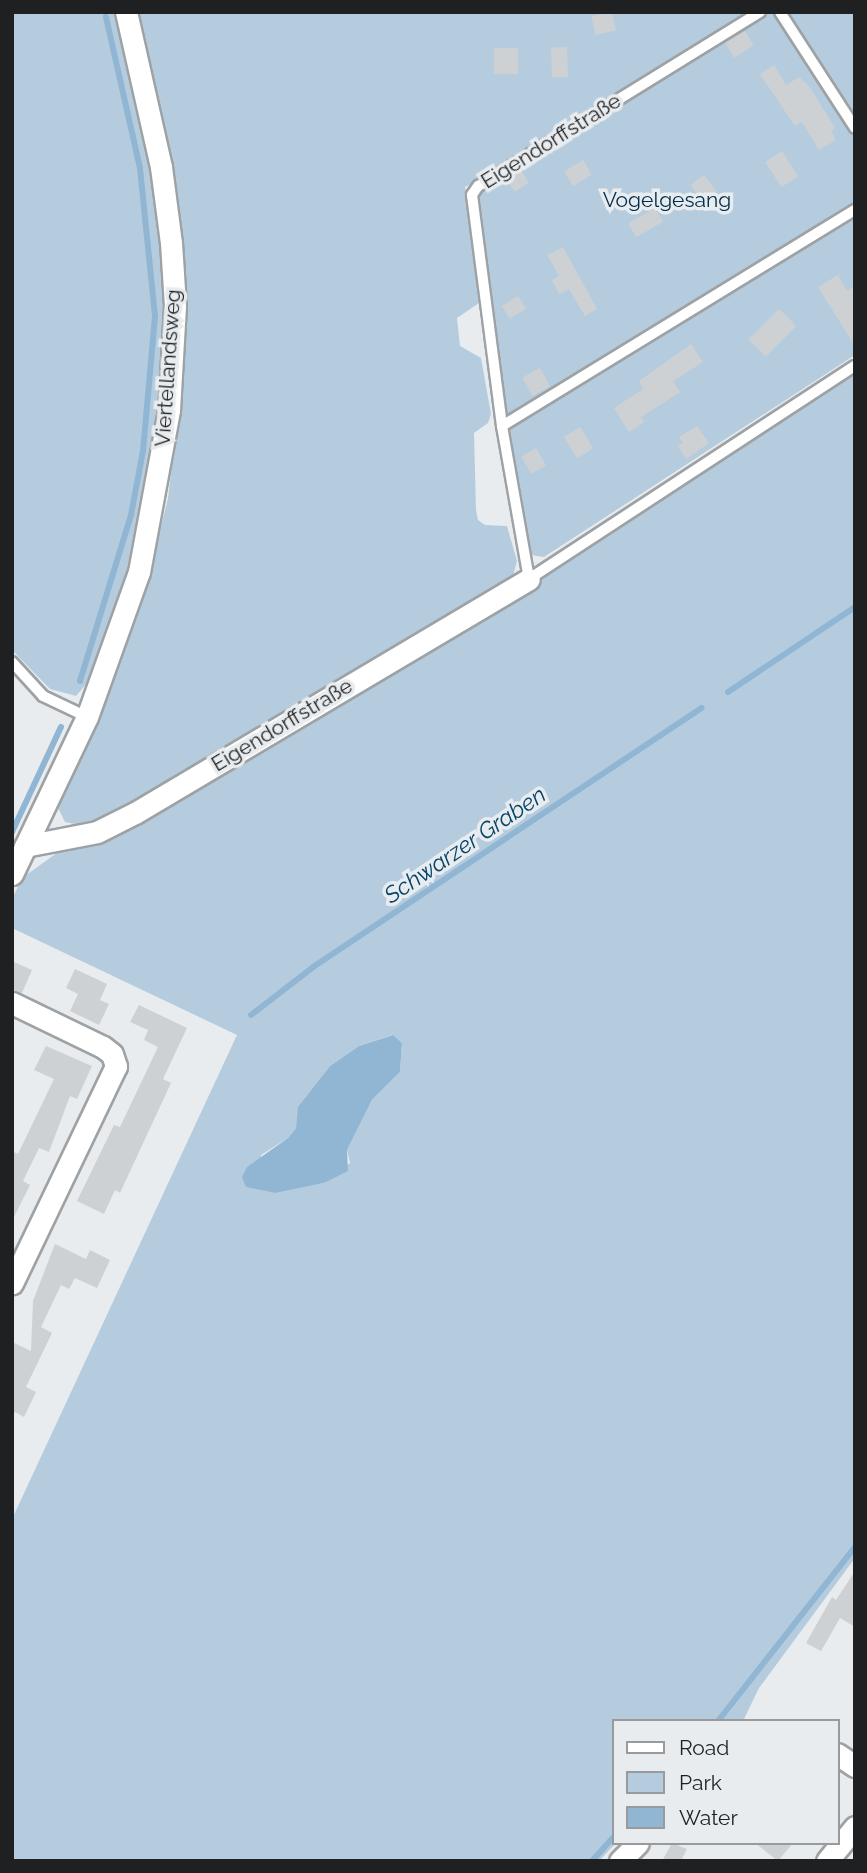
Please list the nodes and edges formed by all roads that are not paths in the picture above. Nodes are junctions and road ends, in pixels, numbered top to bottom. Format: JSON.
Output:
{"nodes":[{"id":1,"x":126,"y":12,"type":"edge"},
{"id":2,"x":760,"y":12,"type":"edge"},
{"id":3,"x":780,"y":12,"type":"edge"},
{"id":4,"x":855,"y":128,"type":"edge"},
{"id":5,"x":855,"y":210,"type":"edge"},
{"id":6,"x":855,"y":366,"type":"edge"},
{"id":7,"x":502,"y":426,"type":"junction"},
{"id":8,"x":529,"y":579,"type":"junction"},
{"id":9,"x":12,"y":662,"type":"edge"},
{"id":10,"x":87,"y":717,"type":"junction"},
{"id":11,"x":25,"y":846,"type":"junction"},
{"id":12,"x":12,"y":874,"type":"edge"},
{"id":13,"x":12,"y":1003,"type":"edge"},
{"id":14,"x":12,"y":1283,"type":"edge"},
{"id":15,"x":839,"y":1755,"type":"edge"},
{"id":16,"x":855,"y":1766,"type":"edge"},
{"id":17,"x":855,"y":1827,"type":"edge"},
{"id":18,"x":636,"y":1845,"type":"edge"},
{"id":19,"x":620,"y":1861,"type":"edge"},
{"id":20,"x":827,"y":1861,"type":"edge"}],
"edges":[{"from":1,"to":10,"type":"street","name":"Viertellandsweg"},
{"from":2,"to":7,"type":"lane","name":"Eigendorffstraße"},
{"from":3,"to":4,"type":"lane"},
{"from":5,"to":7,"type":"lane"},
{"from":6,"to":8,"type":"lane","name":"Eigendorffstraße"},
{"from":7,"to":8,"type":"lane","name":"Eigendorffstraße"},
{"from":8,"to":11,"type":"street","name":"Eigendorffstraße"},
{"from":9,"to":10,"type":"lane"},
{"from":10,"to":11,"type":"street","name":"Viertellandsweg"},
{"from":11,"to":12,"type":"street"},
{"from":13,"to":14,"type":"street"},
{"from":15,"to":16,"type":"street"},
{"from":17,"to":20,"type":"street"},
{"from":18,"to":19,"type":"street"}]}
